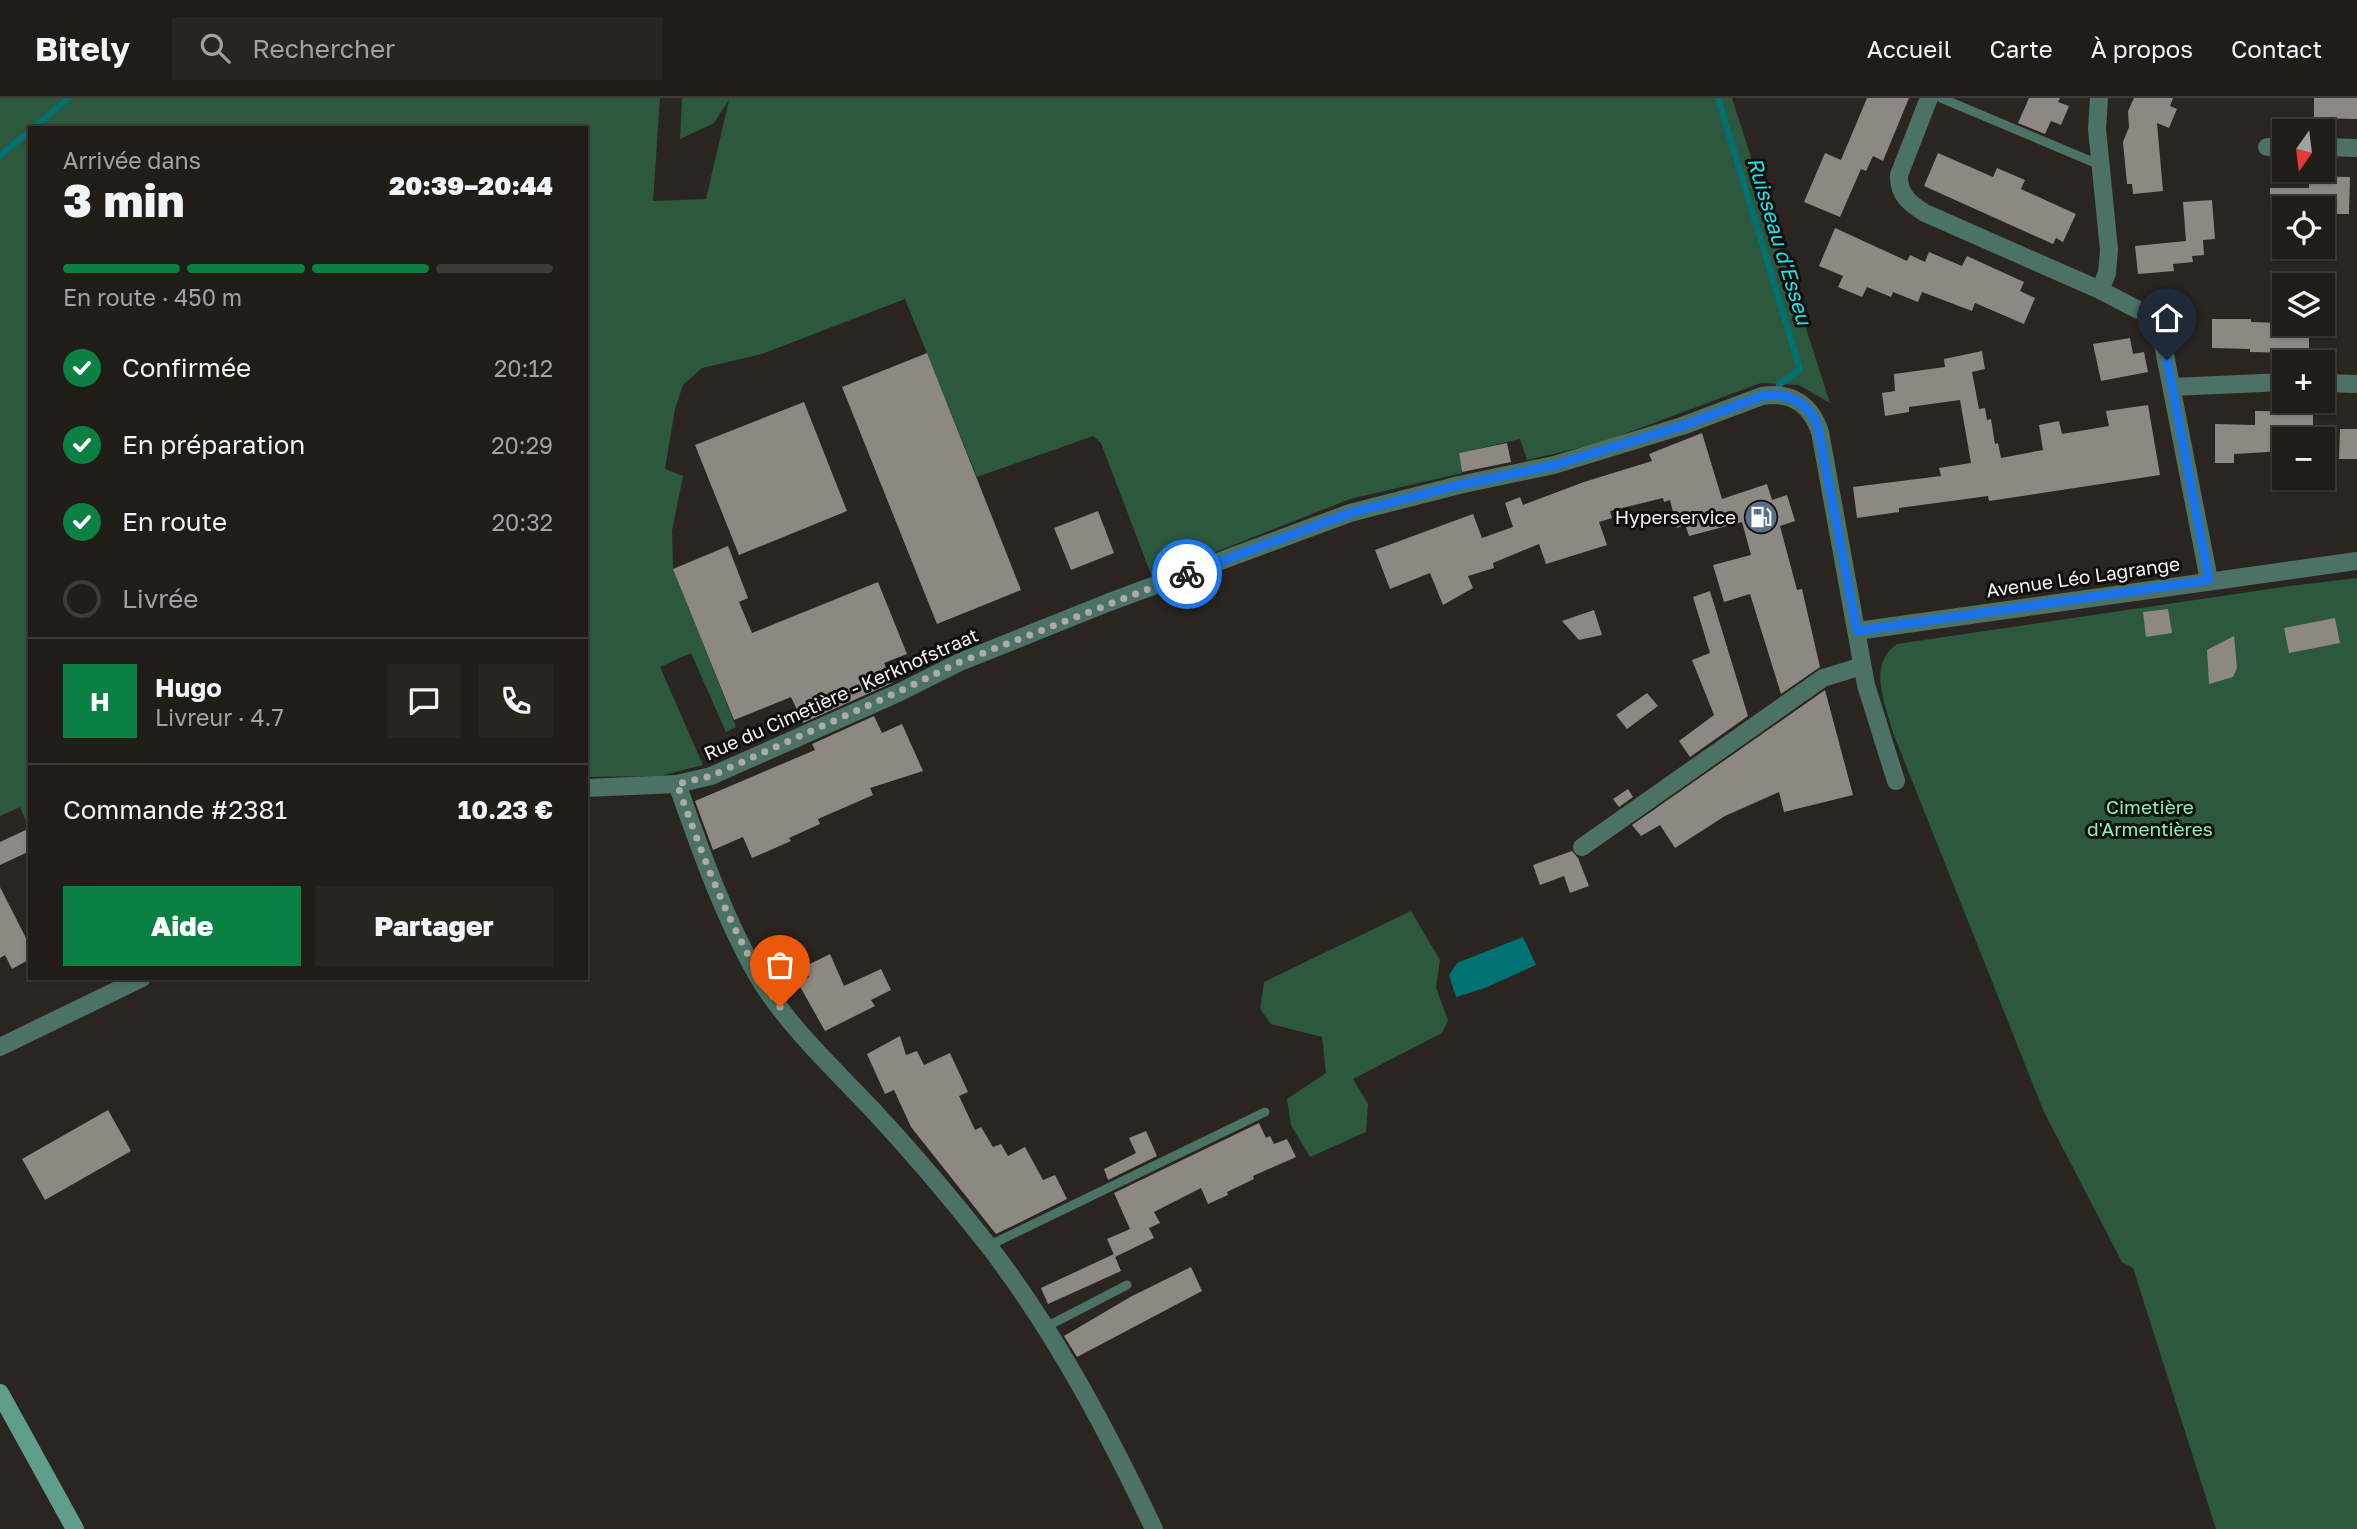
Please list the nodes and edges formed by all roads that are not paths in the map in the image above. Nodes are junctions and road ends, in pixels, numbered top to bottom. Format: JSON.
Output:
{"nodes":[{"id":1,"x":1929,"y":98,"type":"edge"},
{"id":2,"x":1941,"y":98,"type":"edge"},
{"id":3,"x":2099,"y":98,"type":"edge"},
{"id":4,"x":2335,"y":147,"type":"edge"},
{"id":5,"x":2357,"y":148,"type":"edge"},
{"id":6,"x":2100,"y":166,"type":"junction"},
{"id":7,"x":2100,"y":290,"type":"junction"},
{"id":8,"x":2272,"y":383,"type":"edge"},
{"id":9,"x":2335,"y":383,"type":"edge"},
{"id":10,"x":2357,"y":384,"type":"edge"},
{"id":11,"x":2172,"y":387,"type":"junction"},
{"id":12,"x":2357,"y":561,"type":"edge"},
{"id":13,"x":2209,"y":580,"type":"junction"},
{"id":14,"x":1857,"y":631,"type":"junction"},
{"id":15,"x":1862,"y":666,"type":"junction"},
{"id":16,"x":1896,"y":781,"type":"dead end"},
{"id":17,"x":677,"y":784,"type":"junction"},
{"id":18,"x":588,"y":788,"type":"edge"},
{"id":19,"x":1582,"y":847,"type":"dead end"},
{"id":20,"x":138,"y":980,"type":"edge"},
{"id":21,"x":0,"y":1047,"type":"edge"},
{"id":22,"x":1265,"y":1112,"type":"dead end"},
{"id":23,"x":988,"y":1246,"type":"junction"},
{"id":24,"x":1127,"y":1285,"type":"dead end"},
{"id":25,"x":1044,"y":1328,"type":"junction"},
{"id":26,"x":0,"y":1393,"type":"edge"},
{"id":27,"x":75,"y":1529,"type":"edge"},
{"id":28,"x":1154,"y":1529,"type":"edge"}],
"edges":[{"from":1,"to":7,"type":"street"},
{"from":2,"to":6,"type":"lane"},
{"from":3,"to":6,"type":"street"},
{"from":4,"to":5,"type":"street"},
{"from":6,"to":7,"type":"street"},
{"from":7,"to":11,"type":"street"},
{"from":8,"to":11,"type":"street"},
{"from":9,"to":10,"type":"street"},
{"from":11,"to":13,"type":"street"},
{"from":12,"to":13,"type":"street","name":"Avenue Léo Lagrange"},
{"from":13,"to":14,"type":"street","name":"Avenue Léo Lagrange"},
{"from":14,"to":15,"type":"street"},
{"from":14,"to":17,"type":"street","name":"Rue du Cimetière - Kerkhofstraat"},
{"from":15,"to":16,"type":"street"},
{"from":15,"to":19,"type":"street"},
{"from":17,"to":18,"type":"street","name":"Rue du Cimetière - Kerkhofstraat"},
{"from":17,"to":23,"type":"street"},
{"from":20,"to":21,"type":"street"},
{"from":22,"to":23,"type":"lane"},
{"from":23,"to":25,"type":"street"},
{"from":24,"to":25,"type":"lane"},
{"from":25,"to":28,"type":"street"},
{"from":26,"to":27,"type":"street"}]}
